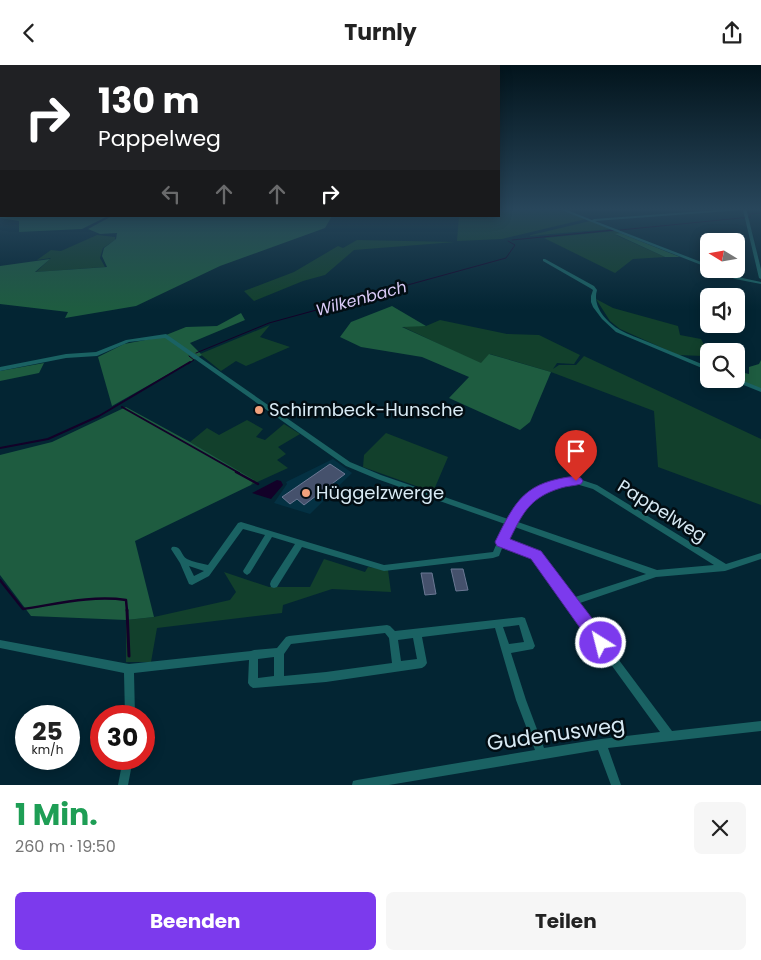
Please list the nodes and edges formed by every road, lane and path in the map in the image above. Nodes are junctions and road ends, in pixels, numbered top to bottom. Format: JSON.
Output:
{"nodes":[{"id":1,"x":645,"y":242,"type":"edge"},
{"id":2,"x":753,"y":242,"type":"edge"},
{"id":3,"x":544,"y":260,"type":"dead end"},
{"id":4,"x":700,"y":263,"type":"edge"},
{"id":5,"x":760,"y":267,"type":"edge"},
{"id":6,"x":735,"y":278,"type":"edge"},
{"id":7,"x":761,"y":278,"type":"edge"},
{"id":8,"x":761,"y":283,"type":"edge"},
{"id":9,"x":700,"y":365,"type":"edge"},
{"id":10,"x":0,"y":369,"type":"edge"},
{"id":11,"x":745,"y":384,"type":"edge"},
{"id":12,"x":761,"y":390,"type":"edge"},
{"id":13,"x":509,"y":524,"type":"junction"},
{"id":14,"x":270,"y":534,"type":"junction"},
{"id":15,"x":502,"y":542,"type":"junction"},
{"id":16,"x":300,"y":543,"type":"junction"},
{"id":17,"x":175,"y":549,"type":"dead end"},
{"id":18,"x":761,"y":556,"type":"edge"},
{"id":19,"x":183,"y":561,"type":"junction"},
{"id":20,"x":725,"y":568,"type":"junction"},
{"id":21,"x":209,"y":569,"type":"junction"},
{"id":22,"x":247,"y":571,"type":"dead end"},
{"id":23,"x":657,"y":574,"type":"junction"},
{"id":24,"x":274,"y":584,"type":"dead end"},
{"id":25,"x":571,"y":602,"type":"junction"},
{"id":26,"x":498,"y":624,"type":"junction"},
{"id":27,"x":417,"y":633,"type":"junction"},
{"id":28,"x":393,"y":636,"type":"junction"},
{"id":29,"x":0,"y":644,"type":"edge"},
{"id":30,"x":506,"y":649,"type":"junction"},
{"id":31,"x":279,"y":652,"type":"junction"},
{"id":32,"x":254,"y":654,"type":"junction"},
{"id":33,"x":397,"y":666,"type":"junction"},
{"id":34,"x":129,"y":669,"type":"junction"},
{"id":35,"x":279,"y":681,"type":"junction"},
{"id":36,"x":130,"y":705,"type":"edge"},
{"id":37,"x":761,"y":726,"type":"edge"},
{"id":38,"x":670,"y":737,"type":"junction"},
{"id":39,"x":601,"y":744,"type":"junction"},
{"id":40,"x":541,"y":753,"type":"junction"},
{"id":41,"x":126,"y":770,"type":"edge"},
{"id":42,"x":123,"y":785,"type":"edge"},
{"id":43,"x":361,"y":785,"type":"edge"},
{"id":44,"x":616,"y":785,"type":"edge"}],
"edges":[{"from":1,"to":4,"type":"street"},
{"from":2,"to":5,"type":"street"},
{"from":3,"to":9,"type":"street"},
{"from":5,"to":7,"type":"street"},
{"from":6,"to":8,"type":"street"},
{"from":10,"to":13,"type":"street"},
{"from":11,"to":12,"type":"street"},
{"from":13,"to":15,"type":"street","name":"Pappelweg"},
{"from":13,"to":20,"type":"street","name":"Pappelweg"},
{"from":13,"to":23,"type":"street"},
{"from":14,"to":16,"type":"street"},
{"from":14,"to":21,"type":"street"},
{"from":14,"to":22,"type":"street"},
{"from":15,"to":16,"type":"street"},
{"from":15,"to":25,"type":"street"},
{"from":16,"to":24,"type":"street"},
{"from":17,"to":19,"type":"street"},
{"from":18,"to":20,"type":"street"},
{"from":19,"to":21,"type":"street"},
{"from":19,"to":21,"type":"street"},
{"from":20,"to":23,"type":"street"},
{"from":23,"to":25,"type":"street"},
{"from":25,"to":38,"type":"street"},
{"from":26,"to":27,"type":"street"},
{"from":26,"to":30,"type":"street"},
{"from":26,"to":30,"type":"street"},
{"from":27,"to":28,"type":"street"},
{"from":27,"to":33,"type":"street"},
{"from":28,"to":31,"type":"street"},
{"from":28,"to":33,"type":"street"},
{"from":29,"to":34,"type":"street"},
{"from":30,"to":40,"type":"street"},
{"from":31,"to":32,"type":"street"},
{"from":31,"to":35,"type":"street"},
{"from":32,"to":34,"type":"street"},
{"from":32,"to":35,"type":"street"},
{"from":33,"to":35,"type":"street"},
{"from":34,"to":36,"type":"street"},
{"from":37,"to":38,"type":"street","name":"Gudenusweg"},
{"from":38,"to":39,"type":"street","name":"Gudenusweg"},
{"from":39,"to":40,"type":"street","name":"Gudenusweg"},
{"from":39,"to":44,"type":"street"},
{"from":40,"to":43,"type":"street","name":"Gudenusweg"},
{"from":41,"to":42,"type":"street"}]}
